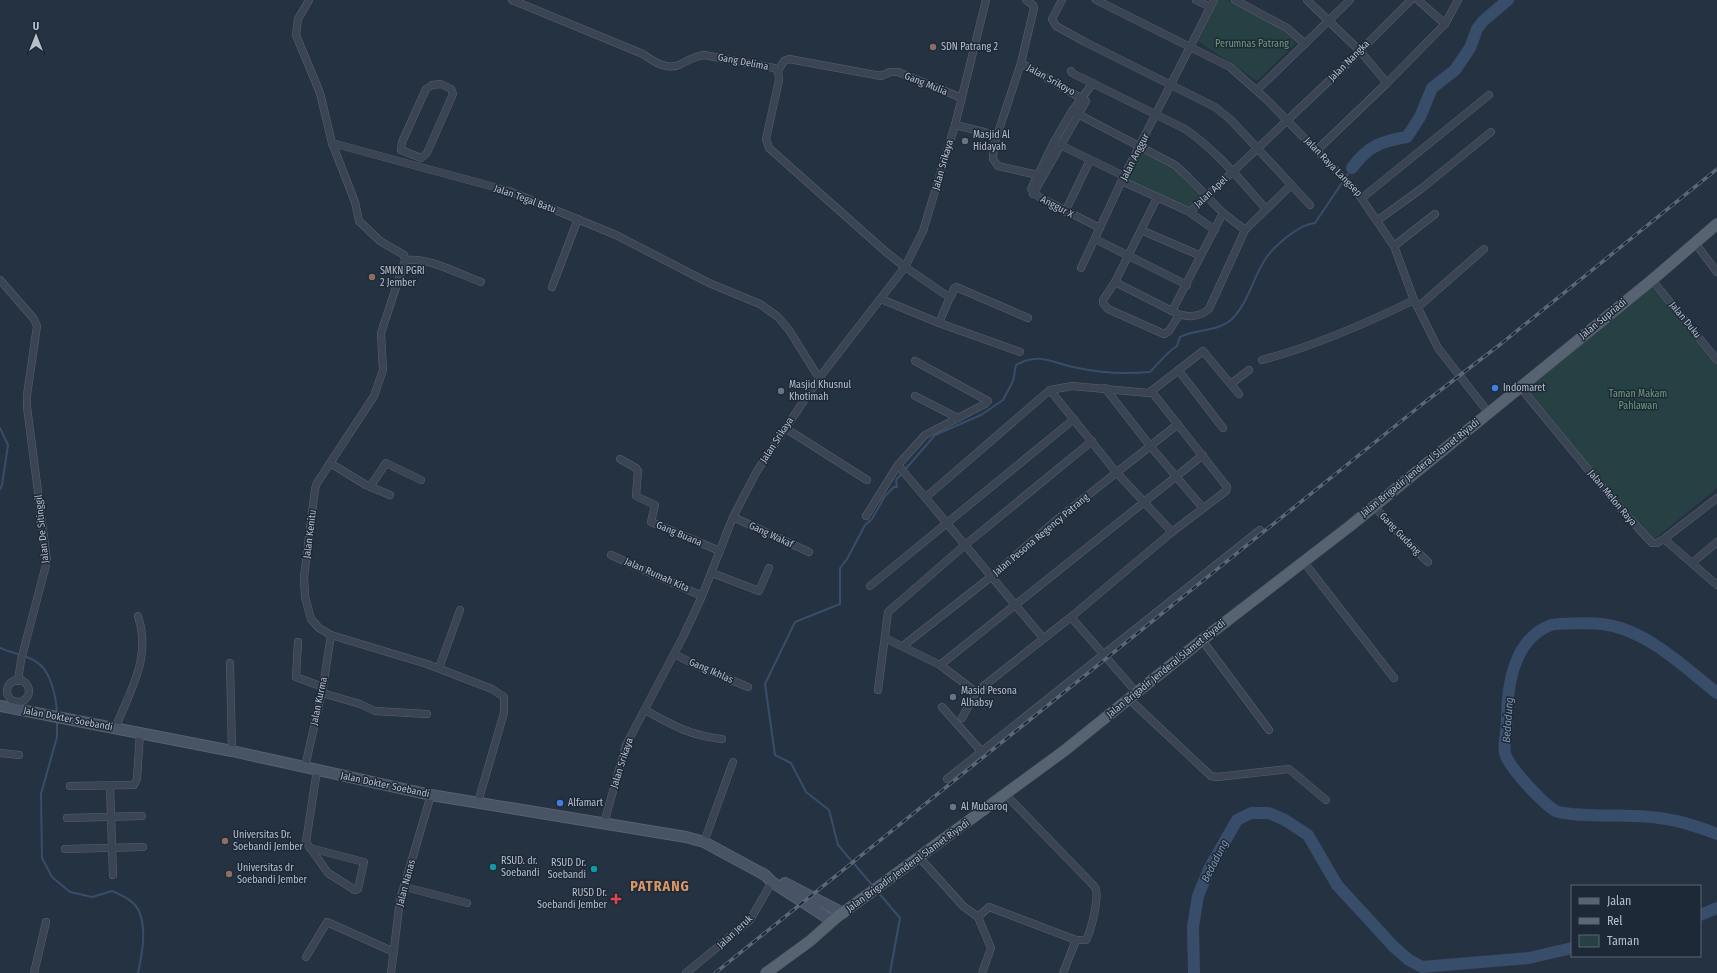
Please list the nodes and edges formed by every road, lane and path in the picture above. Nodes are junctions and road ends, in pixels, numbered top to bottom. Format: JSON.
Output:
{"nodes":[{"id":1,"x":309,"y":0,"type":"edge"},
{"id":2,"x":512,"y":0,"type":"edge"},
{"id":3,"x":986,"y":0,"type":"edge"},
{"id":4,"x":1026,"y":0,"type":"edge"},
{"id":5,"x":1062,"y":0,"type":"edge"},
{"id":6,"x":1096,"y":0,"type":"edge"},
{"id":7,"x":1196,"y":0,"type":"edge"},
{"id":8,"x":1214,"y":0,"type":"edge"},
{"id":9,"x":1235,"y":0,"type":"edge"},
{"id":10,"x":1307,"y":0,"type":"edge"},
{"id":11,"x":1350,"y":0,"type":"edge"},
{"id":12,"x":1411,"y":0,"type":"edge"},
{"id":13,"x":1418,"y":0,"type":"edge"},
{"id":14,"x":1458,"y":0,"type":"edge"},
{"id":15,"x":1210,"y":7,"type":"junction"},
{"id":16,"x":1329,"y":20,"type":"junction"},
{"id":17,"x":1445,"y":24,"type":"junction"},
{"id":18,"x":1305,"y":44,"type":"junction"},
{"id":19,"x":1191,"y":47,"type":"junction"},
{"id":20,"x":1360,"y":50,"type":"junction"},
{"id":21,"x":1021,"y":63,"type":"junction"},
{"id":22,"x":778,"y":71,"type":"junction"},
{"id":23,"x":1071,"y":71,"type":"dead end"},
{"id":24,"x":1093,"y":83,"type":"junction"},
{"id":25,"x":1387,"y":83,"type":"junction"},
{"id":26,"x":1172,"y":85,"type":"junction"},
{"id":27,"x":1257,"y":90,"type":"junction"},
{"id":28,"x":1489,"y":95,"type":"dead end"},
{"id":29,"x":1082,"y":97,"type":"junction"},
{"id":30,"x":962,"y":98,"type":"junction"},
{"id":31,"x":1075,"y":112,"type":"junction"},
{"id":32,"x":1156,"y":116,"type":"junction"},
{"id":33,"x":1286,"y":120,"type":"junction"},
{"id":34,"x":955,"y":125,"type":"junction"},
{"id":35,"x":1491,"y":132,"type":"dead end"},
{"id":36,"x":996,"y":135,"type":"junction"},
{"id":37,"x":332,"y":143,"type":"junction"},
{"id":38,"x":1057,"y":144,"type":"junction"},
{"id":39,"x":1140,"y":146,"type":"junction"},
{"id":40,"x":1258,"y":148,"type":"junction"},
{"id":41,"x":1317,"y":150,"type":"junction"},
{"id":42,"x":410,"y":153,"type":"junction"},
{"id":43,"x":1090,"y":160,"type":"junction"},
{"id":44,"x":406,"y":164,"type":"junction"},
{"id":45,"x":1233,"y":172,"type":"junction"},
{"id":46,"x":1038,"y":175,"type":"junction"},
{"id":47,"x":1123,"y":179,"type":"junction"},
{"id":48,"x":1291,"y":185,"type":"junction"},
{"id":49,"x":1034,"y":194,"type":"junction"},
{"id":50,"x":1207,"y":196,"type":"junction"},
{"id":51,"x":1157,"y":198,"type":"junction"},
{"id":52,"x":1362,"y":198,"type":"junction"},
{"id":53,"x":1310,"y":205,"type":"dead end"},
{"id":54,"x":1266,"y":209,"type":"junction"},
{"id":55,"x":1066,"y":212,"type":"junction"},
{"id":56,"x":1189,"y":212,"type":"junction"},
{"id":57,"x":1224,"y":213,"type":"junction"},
{"id":58,"x":1435,"y":214,"type":"dead end"},
{"id":59,"x":578,"y":219,"type":"junction"},
{"id":60,"x":1378,"y":220,"type":"junction"},
{"id":61,"x":1717,"y":224,"type":"edge"},
{"id":62,"x":1100,"y":228,"type":"junction"},
{"id":63,"x":1141,"y":230,"type":"junction"},
{"id":64,"x":1215,"y":230,"type":"junction"},
{"id":65,"x":1245,"y":230,"type":"junction"},
{"id":66,"x":1095,"y":239,"type":"junction"},
{"id":67,"x":1695,"y":243,"type":"junction"},
{"id":68,"x":1394,"y":246,"type":"junction"},
{"id":69,"x":1484,"y":249,"type":"dead end"},
{"id":70,"x":1129,"y":256,"type":"junction"},
{"id":71,"x":1201,"y":256,"type":"junction"},
{"id":72,"x":405,"y":260,"type":"junction"},
{"id":73,"x":905,"y":267,"type":"junction"},
{"id":74,"x":1081,"y":268,"type":"dead end"},
{"id":75,"x":1717,"y":272,"type":"edge"},
{"id":76,"x":0,"y":280,"type":"edge"},
{"id":77,"x":1652,"y":280,"type":"junction"},
{"id":78,"x":480,"y":282,"type":"dead end"},
{"id":79,"x":1116,"y":282,"type":"junction"},
{"id":80,"x":1187,"y":285,"type":"junction"},
{"id":81,"x":552,"y":286,"type":"dead end"},
{"id":82,"x":950,"y":297,"type":"junction"},
{"id":83,"x":881,"y":299,"type":"junction"},
{"id":84,"x":1416,"y":303,"type":"junction"},
{"id":85,"x":1176,"y":313,"type":"junction"},
{"id":86,"x":1028,"y":318,"type":"dead end"},
{"id":87,"x":940,"y":323,"type":"junction"},
{"id":88,"x":1020,"y":352,"type":"dead end"},
{"id":89,"x":1262,"y":360,"type":"dead end"},
{"id":90,"x":1717,"y":360,"type":"edge"},
{"id":91,"x":915,"y":361,"type":"dead end"},
{"id":92,"x":1249,"y":370,"type":"dead end"},
{"id":93,"x":1179,"y":371,"type":"junction"},
{"id":94,"x":819,"y":378,"type":"junction"},
{"id":95,"x":1231,"y":384,"type":"junction"},
{"id":96,"x":1520,"y":387,"type":"junction"},
{"id":97,"x":1105,"y":388,"type":"junction"},
{"id":98,"x":1050,"y":390,"type":"junction"},
{"id":99,"x":1152,"y":392,"type":"junction"},
{"id":100,"x":1239,"y":394,"type":"dead end"},
{"id":101,"x":915,"y":396,"type":"dead end"},
{"id":102,"x":1488,"y":412,"type":"junction"},
{"id":103,"x":958,"y":418,"type":"junction"},
{"id":104,"x":1074,"y":419,"type":"junction"},
{"id":105,"x":1178,"y":424,"type":"junction"},
{"id":106,"x":785,"y":428,"type":"junction"},
{"id":107,"x":1223,"y":428,"type":"dead end"},
{"id":108,"x":1092,"y":441,"type":"junction"},
{"id":109,"x":1151,"y":447,"type":"junction"},
{"id":110,"x":1203,"y":454,"type":"junction"},
{"id":111,"x":620,"y":459,"type":"dead end"},
{"id":112,"x":330,"y":463,"type":"junction"},
{"id":113,"x":899,"y":466,"type":"junction"},
{"id":114,"x":1116,"y":472,"type":"junction"},
{"id":115,"x":1175,"y":476,"type":"junction"},
{"id":116,"x":421,"y":480,"type":"dead end"},
{"id":117,"x":867,"y":480,"type":"dead end"},
{"id":118,"x":370,"y":487,"type":"junction"},
{"id":119,"x":390,"y":495,"type":"dead end"},
{"id":120,"x":926,"y":497,"type":"junction"},
{"id":121,"x":1717,"y":498,"type":"edge"},
{"id":122,"x":1143,"y":501,"type":"junction"},
{"id":123,"x":1373,"y":505,"type":"junction"},
{"id":124,"x":1203,"y":508,"type":"junction"},
{"id":125,"x":866,"y":516,"type":"dead end"},
{"id":126,"x":733,"y":517,"type":"junction"},
{"id":127,"x":947,"y":523,"type":"junction"},
{"id":128,"x":1260,"y":530,"type":"dead end"},
{"id":129,"x":1172,"y":532,"type":"junction"},
{"id":130,"x":1664,"y":539,"type":"junction"},
{"id":131,"x":1717,"y":542,"type":"edge"},
{"id":132,"x":965,"y":545,"type":"junction"},
{"id":133,"x":720,"y":551,"type":"junction"},
{"id":134,"x":809,"y":552,"type":"dead end"},
{"id":135,"x":611,"y":555,"type":"dead end"},
{"id":136,"x":1303,"y":561,"type":"junction"},
{"id":137,"x":1428,"y":562,"type":"dead end"},
{"id":138,"x":1692,"y":563,"type":"junction"},
{"id":139,"x":769,"y":568,"type":"dead end"},
{"id":140,"x":712,"y":573,"type":"junction"},
{"id":141,"x":992,"y":576,"type":"junction"},
{"id":142,"x":1717,"y":584,"type":"edge"},
{"id":143,"x":870,"y":586,"type":"dead end"},
{"id":144,"x":702,"y":596,"type":"junction"},
{"id":145,"x":1015,"y":604,"type":"junction"},
{"id":146,"x":460,"y":610,"type":"dead end"},
{"id":147,"x":138,"y":616,"type":"dead end"},
{"id":148,"x":1071,"y":617,"type":"junction"},
{"id":149,"x":331,"y":635,"type":"junction"},
{"id":150,"x":885,"y":638,"type":"junction"},
{"id":151,"x":1043,"y":638,"type":"junction"},
{"id":152,"x":1202,"y":640,"type":"junction"},
{"id":153,"x":298,"y":642,"type":"dead end"},
{"id":154,"x":903,"y":646,"type":"junction"},
{"id":155,"x":674,"y":654,"type":"junction"},
{"id":156,"x":1103,"y":654,"type":"junction"},
{"id":157,"x":230,"y":663,"type":"dead end"},
{"id":158,"x":940,"y":665,"type":"junction"},
{"id":159,"x":439,"y":668,"type":"junction"},
{"id":160,"x":1394,"y":678,"type":"dead end"},
{"id":161,"x":18,"y":681,"type":"junction"},
{"id":162,"x":748,"y":687,"type":"dead end"},
{"id":163,"x":322,"y":690,"type":"junction"},
{"id":164,"x":878,"y":690,"type":"dead end"},
{"id":165,"x":976,"y":692,"type":"junction"},
{"id":166,"x":8,"y":696,"type":"junction"},
{"id":167,"x":1133,"y":696,"type":"junction"},
{"id":168,"x":24,"y":700,"type":"junction"},
{"id":169,"x":1,"y":706,"type":"edge"},
{"id":170,"x":942,"y":707,"type":"dead end"},
{"id":171,"x":646,"y":710,"type":"junction"},
{"id":172,"x":28,"y":712,"type":"junction"},
{"id":173,"x":427,"y":714,"type":"dead end"},
{"id":174,"x":962,"y":718,"type":"dead end"},
{"id":175,"x":115,"y":729,"type":"junction"},
{"id":176,"x":1268,"y":730,"type":"dead end"},
{"id":177,"x":140,"y":733,"type":"junction"},
{"id":178,"x":722,"y":738,"type":"dead end"},
{"id":179,"x":232,"y":751,"type":"junction"},
{"id":180,"x":982,"y":752,"type":"junction"},
{"id":181,"x":0,"y":753,"type":"edge"},
{"id":182,"x":19,"y":755,"type":"dead end"},
{"id":183,"x":733,"y":762,"type":"dead end"},
{"id":184,"x":305,"y":767,"type":"junction"},
{"id":185,"x":317,"y":770,"type":"junction"},
{"id":186,"x":947,"y":779,"type":"dead end"},
{"id":187,"x":70,"y":786,"type":"dead end"},
{"id":188,"x":110,"y":786,"type":"junction"},
{"id":189,"x":432,"y":795,"type":"junction"},
{"id":190,"x":1006,"y":795,"type":"junction"},
{"id":191,"x":1326,"y":800,"type":"dead end"},
{"id":192,"x":478,"y":802,"type":"junction"},
{"id":193,"x":110,"y":816,"type":"junction"},
{"id":194,"x":142,"y":816,"type":"dead end"},
{"id":195,"x":67,"y":818,"type":"dead end"},
{"id":196,"x":604,"y":823,"type":"junction"},
{"id":197,"x":704,"y":842,"type":"junction"},
{"id":198,"x":143,"y":847,"type":"dead end"},
{"id":199,"x":111,"y":848,"type":"junction"},
{"id":200,"x":310,"y":848,"type":"junction"},
{"id":201,"x":65,"y":849,"type":"dead end"},
{"id":202,"x":919,"y":857,"type":"junction"},
{"id":203,"x":113,"y":875,"type":"dead end"},
{"id":204,"x":769,"y":878,"type":"junction"},
{"id":205,"x":405,"y":887,"type":"junction"},
{"id":206,"x":466,"y":903,"type":"dead end"},
{"id":207,"x":837,"y":917,"type":"junction"},
{"id":208,"x":978,"y":917,"type":"junction"},
{"id":209,"x":46,"y":922,"type":"dead end"},
{"id":210,"x":1076,"y":940,"type":"junction"},
{"id":211,"x":394,"y":952,"type":"junction"},
{"id":212,"x":306,"y":957,"type":"dead end"},
{"id":213,"x":34,"y":973,"type":"edge"},
{"id":214,"x":391,"y":973,"type":"edge"},
{"id":215,"x":686,"y":973,"type":"edge"},
{"id":216,"x":766,"y":973,"type":"edge"},
{"id":217,"x":982,"y":973,"type":"edge"},
{"id":218,"x":1063,"y":973,"type":"edge"}],
"edges":[{"from":1,"to":37,"type":"street"},
{"from":2,"to":22,"type":"street","name":"Gang Delima"},
{"from":3,"to":30,"type":"street","name":"Jalan Srikaya"},
{"from":4,"to":21,"type":"street"},
{"from":5,"to":26,"type":"street"},
{"from":6,"to":19,"type":"street","name":"Jalan Raya Langsep"},
{"from":7,"to":15,"type":"street"},
{"from":8,"to":15,"type":"street","name":"Jalan Anggur"},
{"from":9,"to":18,"type":"street"},
{"from":10,"to":16,"type":"street"},
{"from":11,"to":16,"type":"street"},
{"from":12,"to":20,"type":"street","name":"Jalan Nangka"},
{"from":13,"to":17,"type":"street"},
{"from":14,"to":17,"type":"street"},
{"from":15,"to":19,"type":"street","name":"Jalan Anggur"},
{"from":16,"to":18,"type":"street"},
{"from":16,"to":20,"type":"street"},
{"from":17,"to":25,"type":"street"},
{"from":18,"to":27,"type":"street"},
{"from":19,"to":26,"type":"street","name":"Jalan Anggur"},
{"from":19,"to":27,"type":"street","name":"Jalan Raya Langsep"},
{"from":20,"to":25,"type":"street"},
{"from":20,"to":33,"type":"street","name":"Jalan Nangka"},
{"from":21,"to":29,"type":"street","name":"Jalan Srikoyo"},
{"from":21,"to":36,"type":"street"},
{"from":22,"to":30,"type":"street","name":"Gang Mulia"},
{"from":22,"to":73,"type":"street","name":"Gang Delima"},
{"from":23,"to":24,"type":"street"},
{"from":24,"to":29,"type":"street"},
{"from":24,"to":32,"type":"street"},
{"from":25,"to":41,"type":"street"},
{"from":26,"to":32,"type":"street","name":"Jalan Anggur"},
{"from":26,"to":40,"type":"street"},
{"from":27,"to":33,"type":"street","name":"Jalan Raya Langsep"},
{"from":28,"to":52,"type":"street"},
{"from":29,"to":31,"type":"street"},
{"from":30,"to":34,"type":"street","name":"Jalan Srikaya"},
{"from":31,"to":38,"type":"street"},
{"from":31,"to":39,"type":"street"},
{"from":32,"to":39,"type":"street","name":"Jalan Anggur"},
{"from":32,"to":45,"type":"street"},
{"from":33,"to":40,"type":"street","name":"Jalan Apel"},
{"from":33,"to":41,"type":"street","name":"Jalan Raya Langsep"},
{"from":34,"to":36,"type":"street"},
{"from":34,"to":73,"type":"street","name":"Jalan Srikaya"},
{"from":35,"to":60,"type":"street"},
{"from":36,"to":46,"type":"street"},
{"from":37,"to":44,"type":"street","name":"Jalan Tegal Batu"},
{"from":37,"to":72,"type":"street"},
{"from":38,"to":43,"type":"street","name":"Jalan Apel"},
{"from":38,"to":46,"type":"street"},
{"from":38,"to":49,"type":"street"},
{"from":39,"to":47,"type":"street","name":"Jalan Anggur"},
{"from":39,"to":50,"type":"street"},
{"from":40,"to":45,"type":"street","name":"Jalan Apel"},
{"from":40,"to":48,"type":"street"},
{"from":41,"to":52,"type":"street","name":"Jalan Raya Langsep"},
{"from":42,"to":42,"type":"street"},
{"from":42,"to":44,"type":"street"},
{"from":43,"to":47,"type":"street","name":"Jalan Apel"},
{"from":43,"to":55,"type":"street"},
{"from":44,"to":59,"type":"street","name":"Jalan Tegal Batu"},
{"from":45,"to":50,"type":"street","name":"Jalan Apel"},
{"from":45,"to":54,"type":"street"},
{"from":46,"to":49,"type":"street","name":"Anggur X"},
{"from":47,"to":51,"type":"street","name":"Jalan Apel"},
{"from":47,"to":62,"type":"street","name":"Jalan Anggur"},
{"from":48,"to":53,"type":"street"},
{"from":48,"to":54,"type":"street"},
{"from":49,"to":55,"type":"street","name":"Anggur X"},
{"from":50,"to":56,"type":"street","name":"Jalan Apel"},
{"from":50,"to":57,"type":"street"},
{"from":51,"to":56,"type":"street","name":"Jalan Apel"},
{"from":51,"to":63,"type":"street"},
{"from":52,"to":60,"type":"street","name":"Jalan Raya Langsep"},
{"from":54,"to":65,"type":"street"},
{"from":55,"to":62,"type":"street","name":"Anggur X"},
{"from":56,"to":64,"type":"street"},
{"from":57,"to":64,"type":"street"},
{"from":57,"to":65,"type":"street"},
{"from":58,"to":68,"type":"street"},
{"from":59,"to":81,"type":"street"},
{"from":59,"to":94,"type":"street","name":"Jalan Tegal Batu"},
{"from":60,"to":68,"type":"street","name":"Jalan Raya Langsep"},
{"from":61,"to":67,"type":"main road","name":"Jalan Supriadi"},
{"from":62,"to":66,"type":"street","name":"Jalan Anggur"},
{"from":63,"to":70,"type":"street"},
{"from":63,"to":71,"type":"street"},
{"from":64,"to":71,"type":"street"},
{"from":65,"to":85,"type":"street"},
{"from":66,"to":70,"type":"street"},
{"from":66,"to":74,"type":"street","name":"Jalan Anggur"},
{"from":67,"to":75,"type":"street"},
{"from":67,"to":77,"type":"main road","name":"Jalan Supriadi"},
{"from":68,"to":84,"type":"street","name":"Jalan Raya Langsep"},
{"from":69,"to":84,"type":"street"},
{"from":70,"to":79,"type":"street"},
{"from":70,"to":80,"type":"street"},
{"from":71,"to":80,"type":"street"},
{"from":72,"to":78,"type":"street"},
{"from":72,"to":112,"type":"street","name":"Jalan Kenitu"},
{"from":73,"to":82,"type":"street"},
{"from":73,"to":83,"type":"street","name":"Jalan Srikaya"},
{"from":76,"to":161,"type":"street","name":"Jalan De Sitinggil"},
{"from":77,"to":90,"type":"street","name":"Jalan Duku"},
{"from":77,"to":96,"type":"main road","name":"Jalan Supriadi"},
{"from":79,"to":85,"type":"street"},
{"from":79,"to":85,"type":"street"},
{"from":80,"to":85,"type":"street"},
{"from":82,"to":86,"type":"street"},
{"from":82,"to":87,"type":"street"},
{"from":83,"to":87,"type":"street"},
{"from":83,"to":94,"type":"street","name":"Jalan Srikaya"},
{"from":84,"to":89,"type":"street"},
{"from":84,"to":102,"type":"street","name":"Jalan Raya Langsep"},
{"from":87,"to":88,"type":"street"},
{"from":91,"to":103,"type":"street"},
{"from":92,"to":95,"type":"street"},
{"from":93,"to":95,"type":"street"},
{"from":93,"to":99,"type":"street"},
{"from":93,"to":107,"type":"street"},
{"from":94,"to":106,"type":"street","name":"Jalan Srikaya"},
{"from":95,"to":100,"type":"street"},
{"from":96,"to":102,"type":"main road","name":"Jalan Supriadi"},
{"from":96,"to":130,"type":"street","name":"Jalan Melon Raya"},
{"from":97,"to":98,"type":"street"},
{"from":97,"to":99,"type":"street"},
{"from":97,"to":109,"type":"street"},
{"from":98,"to":104,"type":"street"},
{"from":98,"to":120,"type":"street"},
{"from":99,"to":105,"type":"street"},
{"from":101,"to":103,"type":"street"},
{"from":102,"to":123,"type":"main road","name":"Jalan Brigadir Jenderal Slamet Riyadi"},
{"from":103,"to":113,"type":"street"},
{"from":104,"to":108,"type":"street"},
{"from":104,"to":127,"type":"street"},
{"from":105,"to":109,"type":"street","name":"Jalan Pesona Regency Patrang"},
{"from":105,"to":110,"type":"street"},
{"from":106,"to":117,"type":"street"},
{"from":106,"to":126,"type":"street","name":"Jalan Srikaya"},
{"from":108,"to":114,"type":"street"},
{"from":108,"to":132,"type":"street"},
{"from":109,"to":114,"type":"street","name":"Jalan Pesona Regency Patrang"},
{"from":109,"to":115,"type":"street"},
{"from":110,"to":115,"type":"street"},
{"from":110,"to":124,"type":"street"},
{"from":111,"to":133,"type":"street","name":"Gang Buana"},
{"from":112,"to":118,"type":"street"},
{"from":112,"to":149,"type":"street","name":"Jalan Kenitu"},
{"from":113,"to":120,"type":"street"},
{"from":113,"to":125,"type":"street"},
{"from":114,"to":122,"type":"street"},
{"from":114,"to":141,"type":"street","name":"Jalan Pesona Regency Patrang"},
{"from":115,"to":122,"type":"street"},
{"from":115,"to":124,"type":"street"},
{"from":116,"to":118,"type":"street"},
{"from":118,"to":119,"type":"street"},
{"from":120,"to":127,"type":"street"},
{"from":121,"to":130,"type":"street"},
{"from":122,"to":129,"type":"street"},
{"from":122,"to":145,"type":"street"},
{"from":123,"to":136,"type":"main road","name":"Jalan Brigadir Jenderal Slamet Riyadi"},
{"from":123,"to":137,"type":"street","name":"Gang Gudang"},
{"from":124,"to":129,"type":"street"},
{"from":126,"to":133,"type":"street","name":"Jalan Srikaya"},
{"from":126,"to":134,"type":"street","name":"Gang Wakaf"},
{"from":127,"to":132,"type":"street"},
{"from":127,"to":143,"type":"street"},
{"from":128,"to":156,"type":"street"},
{"from":129,"to":148,"type":"street"},
{"from":130,"to":138,"type":"street"},
{"from":131,"to":138,"type":"street"},
{"from":132,"to":141,"type":"street"},
{"from":132,"to":150,"type":"street"},
{"from":133,"to":140,"type":"street","name":"Jalan Srikaya"},
{"from":135,"to":144,"type":"street","name":"Jalan Rumah Kita"},
{"from":136,"to":152,"type":"main road","name":"Jalan Brigadir Jenderal Slamet Riyadi"},
{"from":136,"to":160,"type":"street"},
{"from":138,"to":142,"type":"street"},
{"from":139,"to":140,"type":"street"},
{"from":140,"to":144,"type":"street","name":"Jalan Srikaya"},
{"from":141,"to":145,"type":"street"},
{"from":141,"to":154,"type":"street","name":"Jalan Pesona Regency Patrang"},
{"from":144,"to":155,"type":"street","name":"Jalan Srikaya"},
{"from":145,"to":151,"type":"street"},
{"from":145,"to":158,"type":"street"},
{"from":146,"to":159,"type":"street"},
{"from":147,"to":175,"type":"street"},
{"from":148,"to":151,"type":"street"},
{"from":148,"to":156,"type":"street"},
{"from":149,"to":159,"type":"street","name":"Jalan Kenitu"},
{"from":149,"to":163,"type":"street","name":"Jalan Kurma"},
{"from":150,"to":154,"type":"street"},
{"from":150,"to":164,"type":"street"},
{"from":151,"to":165,"type":"street"},
{"from":152,"to":167,"type":"main road","name":"Jalan Brigadir Jenderal Slamet Riyadi"},
{"from":152,"to":176,"type":"street"},
{"from":153,"to":163,"type":"street"},
{"from":154,"to":158,"type":"street"},
{"from":155,"to":162,"type":"street","name":"Gang Ikhlas"},
{"from":155,"to":171,"type":"street","name":"Jalan Srikaya"},
{"from":156,"to":167,"type":"street"},
{"from":156,"to":180,"type":"street"},
{"from":157,"to":179,"type":"street"},
{"from":158,"to":165,"type":"street"},
{"from":159,"to":192,"type":"street","name":"Jalan Kenitu"},
{"from":161,"to":166,"type":"street"},
{"from":161,"to":168,"type":"street"},
{"from":163,"to":173,"type":"street"},
{"from":163,"to":184,"type":"street","name":"Jalan Kurma"},
{"from":165,"to":174,"type":"street"},
{"from":166,"to":168,"type":"street"},
{"from":166,"to":169,"type":"street"},
{"from":167,"to":190,"type":"main road","name":"Jalan Brigadir Jenderal Slamet Riyadi"},
{"from":167,"to":191,"type":"street"},
{"from":168,"to":172,"type":"street"},
{"from":169,"to":172,"type":"main road","name":"Jalan Dokter Soebandi"},
{"from":170,"to":180,"type":"street"},
{"from":171,"to":178,"type":"street"},
{"from":171,"to":196,"type":"street","name":"Jalan Srikaya"},
{"from":172,"to":175,"type":"main road","name":"Jalan Dokter Soebandi"},
{"from":175,"to":177,"type":"main road","name":"Jalan Dokter Soebandi"},
{"from":177,"to":179,"type":"main road","name":"Jalan Dokter Soebandi"},
{"from":177,"to":188,"type":"street"},
{"from":179,"to":184,"type":"main road","name":"Jalan Dokter Soebandi"},
{"from":180,"to":186,"type":"street"},
{"from":181,"to":182,"type":"street"},
{"from":183,"to":197,"type":"street"},
{"from":184,"to":185,"type":"main road","name":"Jalan Dokter Soebandi"},
{"from":185,"to":189,"type":"main road","name":"Jalan Dokter Soebandi"},
{"from":185,"to":200,"type":"street"},
{"from":187,"to":188,"type":"street"},
{"from":188,"to":193,"type":"street"},
{"from":189,"to":192,"type":"main road","name":"Jalan Dokter Soebandi"},
{"from":189,"to":205,"type":"street","name":"Jalan Nanas"},
{"from":190,"to":202,"type":"main road","name":"Jalan Brigadir Jenderal Slamet Riyadi"},
{"from":190,"to":210,"type":"street"},
{"from":192,"to":196,"type":"main road","name":"Jalan Dokter Soebandi"},
{"from":193,"to":194,"type":"street"},
{"from":193,"to":195,"type":"street"},
{"from":193,"to":199,"type":"street"},
{"from":196,"to":197,"type":"main road","name":"Jalan Dokter Soebandi"},
{"from":197,"to":204,"type":"main road","name":"Jalan Dokter Soebandi"},
{"from":198,"to":199,"type":"street"},
{"from":199,"to":201,"type":"street"},
{"from":199,"to":203,"type":"street"},
{"from":200,"to":200,"type":"street"},
{"from":202,"to":207,"type":"main road","name":"Jalan Brigadir Jenderal Slamet Riyadi"},
{"from":202,"to":208,"type":"street"},
{"from":204,"to":207,"type":"main road","name":"Jalan Dokter Soebandi"},
{"from":204,"to":215,"type":"street","name":"Jalan Jeruk"},
{"from":205,"to":206,"type":"street"},
{"from":205,"to":211,"type":"street","name":"Jalan Nanas"},
{"from":207,"to":216,"type":"main road","name":"Jalan Brigadir Jenderal Slamet Riyadi"},
{"from":208,"to":210,"type":"street"},
{"from":208,"to":217,"type":"street"},
{"from":209,"to":213,"type":"street"},
{"from":210,"to":218,"type":"street"},
{"from":211,"to":212,"type":"street"},
{"from":211,"to":214,"type":"street","name":"Jalan Nanas"}]}
